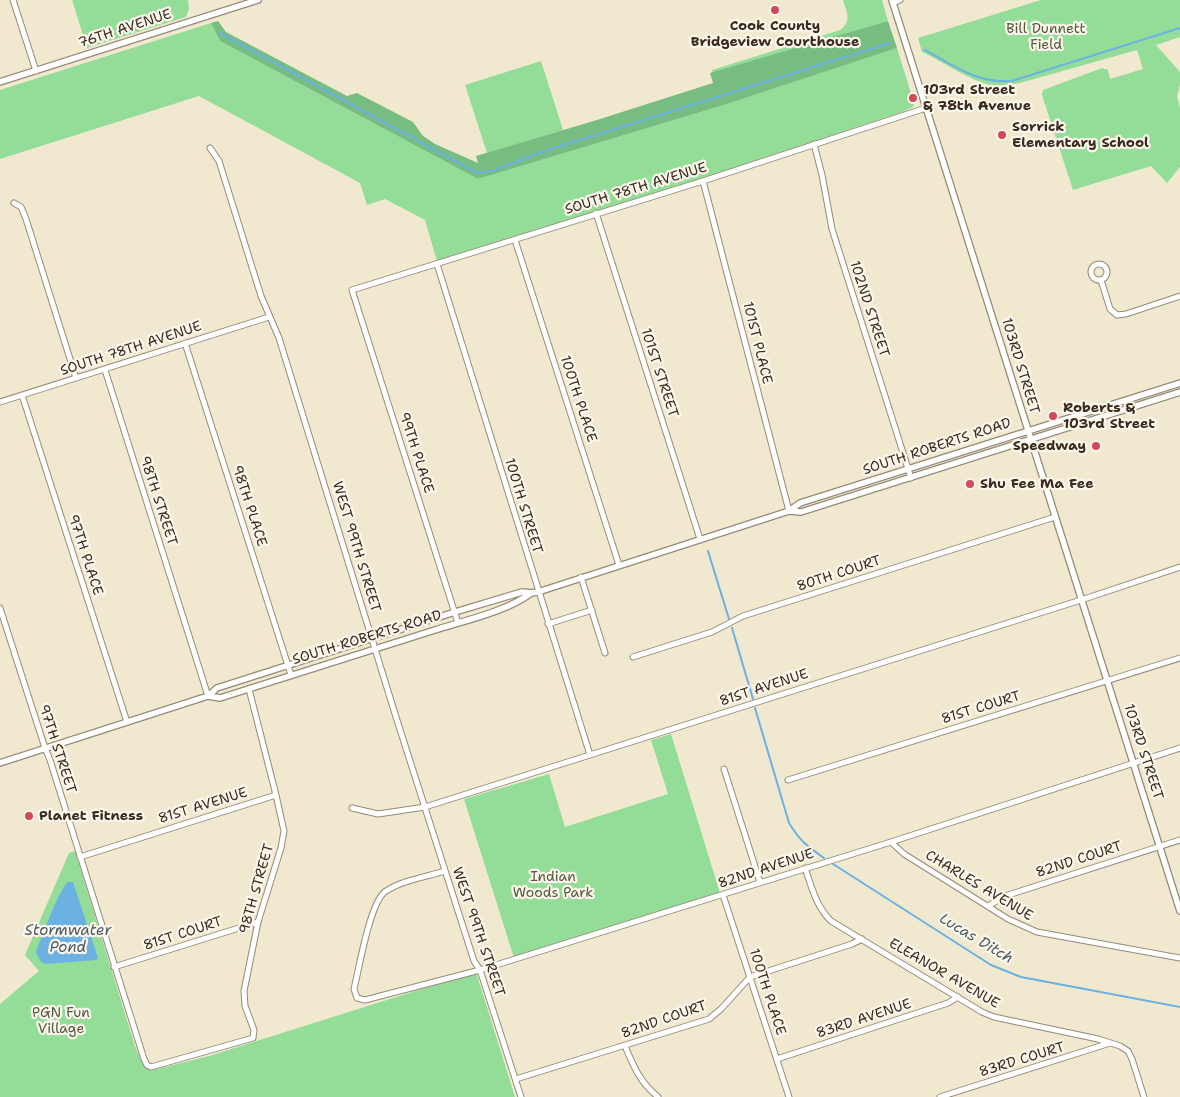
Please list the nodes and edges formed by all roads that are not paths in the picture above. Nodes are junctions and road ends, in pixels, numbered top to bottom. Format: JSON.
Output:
{"nodes":[{"id":1,"x":13,"y":0,"type":"edge"},
{"id":2,"x":258,"y":0,"type":"edge"},
{"id":3,"x":900,"y":0,"type":"edge"},
{"id":4,"x":892,"y":1,"type":"edge"},
{"id":5,"x":36,"y":71,"type":"junction"},
{"id":6,"x":0,"y":82,"type":"edge"},
{"id":7,"x":926,"y":108,"type":"junction"},
{"id":8,"x":814,"y":144,"type":"junction"},
{"id":9,"x":210,"y":148,"type":"dead end"},
{"id":10,"x":703,"y":181,"type":"junction"},
{"id":11,"x":14,"y":203,"type":"dead end"},
{"id":12,"x":596,"y":213,"type":"junction"},
{"id":13,"x":515,"y":240,"type":"junction"},
{"id":14,"x":437,"y":264,"type":"junction"},
{"id":15,"x":1101,"y":280,"type":"dead end"},
{"id":16,"x":352,"y":290,"type":"joint"},
{"id":17,"x":1180,"y":296,"type":"edge"},
{"id":18,"x":269,"y":317,"type":"junction"},
{"id":19,"x":185,"y":343,"type":"junction"},
{"id":20,"x":105,"y":370,"type":"junction"},
{"id":21,"x":76,"y":378,"type":"junction"},
{"id":22,"x":1180,"y":382,"type":"edge"},
{"id":23,"x":1180,"y":392,"type":"edge"},
{"id":24,"x":22,"y":395,"type":"junction"},
{"id":25,"x":0,"y":402,"type":"edge"},
{"id":26,"x":1027,"y":431,"type":"junction"},
{"id":27,"x":1030,"y":440,"type":"junction"},
{"id":28,"x":908,"y":469,"type":"junction"},
{"id":29,"x":911,"y":478,"type":"junction"},
{"id":30,"x":789,"y":511,"type":"junction"},
{"id":31,"x":1055,"y":517,"type":"junction"},
{"id":32,"x":700,"y":539,"type":"junction"},
{"id":33,"x":619,"y":565,"type":"junction"},
{"id":34,"x":1180,"y":567,"type":"edge"},
{"id":35,"x":581,"y":578,"type":"junction"},
{"id":36,"x":534,"y":593,"type":"junction"},
{"id":37,"x":1081,"y":600,"type":"junction"},
{"id":38,"x":0,"y":608,"type":"edge"},
{"id":39,"x":592,"y":610,"type":"junction"},
{"id":40,"x":454,"y":612,"type":"junction"},
{"id":41,"x":458,"y":623,"type":"junction"},
{"id":42,"x":548,"y":624,"type":"junction"},
{"id":43,"x":372,"y":639,"type":"junction"},
{"id":44,"x":376,"y":650,"type":"junction"},
{"id":45,"x":605,"y":653,"type":"dead end"},
{"id":46,"x":634,"y":657,"type":"dead end"},
{"id":47,"x":1180,"y":658,"type":"edge"},
{"id":48,"x":288,"y":665,"type":"junction"},
{"id":49,"x":291,"y":675,"type":"junction"},
{"id":50,"x":1107,"y":681,"type":"junction"},
{"id":51,"x":249,"y":689,"type":"junction"},
{"id":52,"x":208,"y":696,"type":"junction"},
{"id":53,"x":126,"y":722,"type":"junction"},
{"id":54,"x":45,"y":748,"type":"junction"},
{"id":55,"x":1180,"y":748,"type":"edge"},
{"id":56,"x":590,"y":755,"type":"junction"},
{"id":57,"x":0,"y":762,"type":"edge"},
{"id":58,"x":1133,"y":763,"type":"junction"},
{"id":59,"x":724,"y":770,"type":"dead end"},
{"id":60,"x":788,"y":780,"type":"dead end"},
{"id":61,"x":276,"y":795,"type":"junction"},
{"id":62,"x":426,"y":807,"type":"junction"},
{"id":63,"x":352,"y":808,"type":"dead end"},
{"id":64,"x":1180,"y":840,"type":"edge"},
{"id":65,"x":891,"y":842,"type":"junction"},
{"id":66,"x":1160,"y":847,"type":"junction"},
{"id":67,"x":80,"y":857,"type":"junction"},
{"id":68,"x":805,"y":868,"type":"junction"},
{"id":69,"x":445,"y":871,"type":"junction"},
{"id":70,"x":760,"y":882,"type":"junction"},
{"id":71,"x":723,"y":895,"type":"junction"},
{"id":72,"x":988,"y":906,"type":"junction"},
{"id":73,"x":1180,"y":911,"type":"edge"},
{"id":74,"x":258,"y":922,"type":"junction"},
{"id":75,"x":862,"y":939,"type":"junction"},
{"id":76,"x":1180,"y":958,"type":"edge"},
{"id":77,"x":114,"y":967,"type":"junction"},
{"id":78,"x":480,"y":970,"type":"junction"},
{"id":79,"x":750,"y":977,"type":"junction"},
{"id":80,"x":958,"y":997,"type":"junction"},
{"id":81,"x":1111,"y":1043,"type":"junction"},
{"id":82,"x":625,"y":1046,"type":"junction"},
{"id":83,"x":777,"y":1059,"type":"junction"},
{"id":84,"x":149,"y":1067,"type":"joint"},
{"id":85,"x":516,"y":1080,"type":"junction"},
{"id":86,"x":522,"y":1097,"type":"edge"},
{"id":87,"x":658,"y":1097,"type":"edge"},
{"id":88,"x":789,"y":1097,"type":"edge"},
{"id":89,"x":940,"y":1097,"type":"edge"},
{"id":90,"x":1144,"y":1097,"type":"edge"}],
"edges":[{"from":1,"to":5,"type":"street"},
{"from":2,"to":5,"type":"street","name":"76TH AVENUE"},
{"from":3,"to":4,"type":"street"},
{"from":4,"to":7,"type":"street","name":"103RD STREET"},
{"from":5,"to":6,"type":"street","name":"76TH AVENUE"},
{"from":7,"to":8,"type":"street","name":"SOUTH 78TH AVENUE"},
{"from":7,"to":26,"type":"street","name":"103RD STREET"},
{"from":8,"to":10,"type":"street","name":"SOUTH 78TH AVENUE"},
{"from":8,"to":28,"type":"street","name":"102ND STREET"},
{"from":9,"to":18,"type":"street","name":"WEST 99TH STREET"},
{"from":10,"to":12,"type":"street","name":"SOUTH 78TH AVENUE"},
{"from":10,"to":30,"type":"street","name":"101ST PLACE"},
{"from":11,"to":21,"type":"street"},
{"from":12,"to":13,"type":"street","name":"SOUTH 78TH AVENUE"},
{"from":12,"to":32,"type":"street","name":"101ST STREET"},
{"from":13,"to":14,"type":"street","name":"SOUTH 78TH AVENUE"},
{"from":13,"to":33,"type":"street","name":"100TH PLACE"},
{"from":14,"to":16,"type":"street","name":"SOUTH 78TH AVENUE"},
{"from":14,"to":36,"type":"street","name":"100TH STREET"},
{"from":15,"to":17,"type":"street"},
{"from":16,"to":40,"type":"street","name":"99TH PLACE"},
{"from":18,"to":19,"type":"street","name":"SOUTH 78TH AVENUE"},
{"from":18,"to":43,"type":"street","name":"WEST 99TH STREET"},
{"from":19,"to":20,"type":"street","name":"SOUTH 78TH AVENUE"},
{"from":19,"to":48,"type":"street","name":"98TH PLACE"},
{"from":20,"to":21,"type":"street","name":"SOUTH 78TH AVENUE"},
{"from":20,"to":52,"type":"street","name":"98TH STREET"},
{"from":21,"to":24,"type":"street","name":"SOUTH 78TH AVENUE"},
{"from":22,"to":26,"type":"street","name":"SOUTH ROBERTS ROAD"},
{"from":23,"to":27,"type":"street","name":"SOUTH ROBERTS ROAD"},
{"from":24,"to":25,"type":"street","name":"SOUTH 78TH AVENUE"},
{"from":24,"to":53,"type":"street","name":"97TH PLACE"},
{"from":26,"to":27,"type":"street","name":"103RD STREET"},
{"from":26,"to":28,"type":"street","name":"SOUTH ROBERTS ROAD"},
{"from":27,"to":29,"type":"street","name":"SOUTH ROBERTS ROAD"},
{"from":27,"to":31,"type":"street","name":"103RD STREET"},
{"from":28,"to":29,"type":"street","name":"102ND STREET"},
{"from":28,"to":30,"type":"street","name":"SOUTH ROBERTS ROAD"},
{"from":29,"to":30,"type":"street","name":"SOUTH ROBERTS ROAD"},
{"from":30,"to":32,"type":"street","name":"SOUTH ROBERTS ROAD"},
{"from":31,"to":37,"type":"street","name":"103RD STREET"},
{"from":31,"to":46,"type":"street","name":"80TH COURT"},
{"from":32,"to":33,"type":"street","name":"SOUTH ROBERTS ROAD"},
{"from":33,"to":35,"type":"street","name":"SOUTH ROBERTS ROAD"},
{"from":34,"to":37,"type":"street","name":"81ST AVENUE"},
{"from":35,"to":36,"type":"street","name":"SOUTH ROBERTS ROAD"},
{"from":35,"to":39,"type":"street"},
{"from":36,"to":40,"type":"street","name":"SOUTH ROBERTS ROAD"},
{"from":36,"to":41,"type":"street","name":"SOUTH ROBERTS ROAD"},
{"from":36,"to":42,"type":"street","name":"100TH STREET"},
{"from":37,"to":50,"type":"street","name":"103RD STREET"},
{"from":37,"to":56,"type":"street","name":"81ST AVENUE"},
{"from":38,"to":54,"type":"street","name":"97TH STREET"},
{"from":39,"to":42,"type":"street"},
{"from":39,"to":45,"type":"street"},
{"from":40,"to":41,"type":"street","name":"99TH PLACE"},
{"from":40,"to":43,"type":"street","name":"SOUTH ROBERTS ROAD"},
{"from":41,"to":44,"type":"street","name":"SOUTH ROBERTS ROAD"},
{"from":42,"to":56,"type":"street","name":"100TH STREET"},
{"from":43,"to":44,"type":"street","name":"WEST 99TH STREET"},
{"from":43,"to":48,"type":"street","name":"SOUTH ROBERTS ROAD"},
{"from":44,"to":49,"type":"street","name":"SOUTH ROBERTS ROAD"},
{"from":44,"to":62,"type":"street","name":"WEST 99TH STREET"},
{"from":47,"to":50,"type":"street","name":"81ST COURT"},
{"from":48,"to":49,"type":"street","name":"98TH PLACE"},
{"from":48,"to":52,"type":"street","name":"SOUTH ROBERTS ROAD"},
{"from":49,"to":51,"type":"street","name":"SOUTH ROBERTS ROAD"},
{"from":50,"to":58,"type":"street","name":"103RD STREET"},
{"from":50,"to":60,"type":"street","name":"81ST COURT"},
{"from":51,"to":52,"type":"street","name":"SOUTH ROBERTS ROAD"},
{"from":51,"to":61,"type":"street","name":"98TH STREET"},
{"from":52,"to":53,"type":"street","name":"SOUTH ROBERTS ROAD"},
{"from":53,"to":54,"type":"street","name":"SOUTH ROBERTS ROAD"},
{"from":54,"to":57,"type":"street","name":"SOUTH ROBERTS ROAD"},
{"from":54,"to":67,"type":"street","name":"97TH STREET"},
{"from":55,"to":58,"type":"street","name":"82ND AVENUE"},
{"from":56,"to":62,"type":"street","name":"81ST AVENUE"},
{"from":58,"to":65,"type":"street","name":"82ND AVENUE"},
{"from":58,"to":66,"type":"street","name":"103RD STREET"},
{"from":59,"to":70,"type":"street"},
{"from":61,"to":67,"type":"street","name":"81ST AVENUE"},
{"from":61,"to":74,"type":"street","name":"98TH STREET"},
{"from":62,"to":63,"type":"street","name":"81ST AVENUE"},
{"from":62,"to":69,"type":"street","name":"WEST 99TH STREET"},
{"from":64,"to":66,"type":"street","name":"82ND COURT"},
{"from":65,"to":68,"type":"street","name":"82ND AVENUE"},
{"from":65,"to":72,"type":"street","name":"CHARLES AVENUE"},
{"from":66,"to":72,"type":"street","name":"82ND COURT"},
{"from":66,"to":73,"type":"street","name":"103RD STREET"},
{"from":67,"to":77,"type":"street","name":"97TH STREET"},
{"from":68,"to":70,"type":"street","name":"82ND AVENUE"},
{"from":68,"to":75,"type":"street","name":"ELEANOR AVENUE"},
{"from":69,"to":78,"type":"street","name":"WEST 99TH STREET"},
{"from":69,"to":78,"type":"street","name":"82ND AVENUE"},
{"from":70,"to":71,"type":"street","name":"82ND AVENUE"},
{"from":71,"to":78,"type":"street","name":"82ND AVENUE"},
{"from":71,"to":79,"type":"street","name":"100TH PLACE"},
{"from":72,"to":76,"type":"street","name":"CHARLES AVENUE"},
{"from":74,"to":77,"type":"street","name":"81ST COURT"},
{"from":74,"to":84,"type":"street","name":"98TH STREET"},
{"from":75,"to":79,"type":"street","name":"82ND COURT"},
{"from":75,"to":80,"type":"street","name":"ELEANOR AVENUE"},
{"from":77,"to":84,"type":"street","name":"97TH STREET"},
{"from":78,"to":85,"type":"street","name":"WEST 99TH STREET"},
{"from":79,"to":82,"type":"street","name":"82ND COURT"},
{"from":79,"to":83,"type":"street","name":"100TH PLACE"},
{"from":80,"to":81,"type":"street","name":"ELEANOR AVENUE"},
{"from":80,"to":83,"type":"street","name":"83RD AVENUE"},
{"from":81,"to":89,"type":"street","name":"83RD COURT"},
{"from":81,"to":90,"type":"street"},
{"from":82,"to":85,"type":"street","name":"82ND COURT"},
{"from":82,"to":87,"type":"street"},
{"from":83,"to":88,"type":"street","name":"100TH PLACE"},
{"from":85,"to":86,"type":"street","name":"WEST 99TH STREET"}]}
